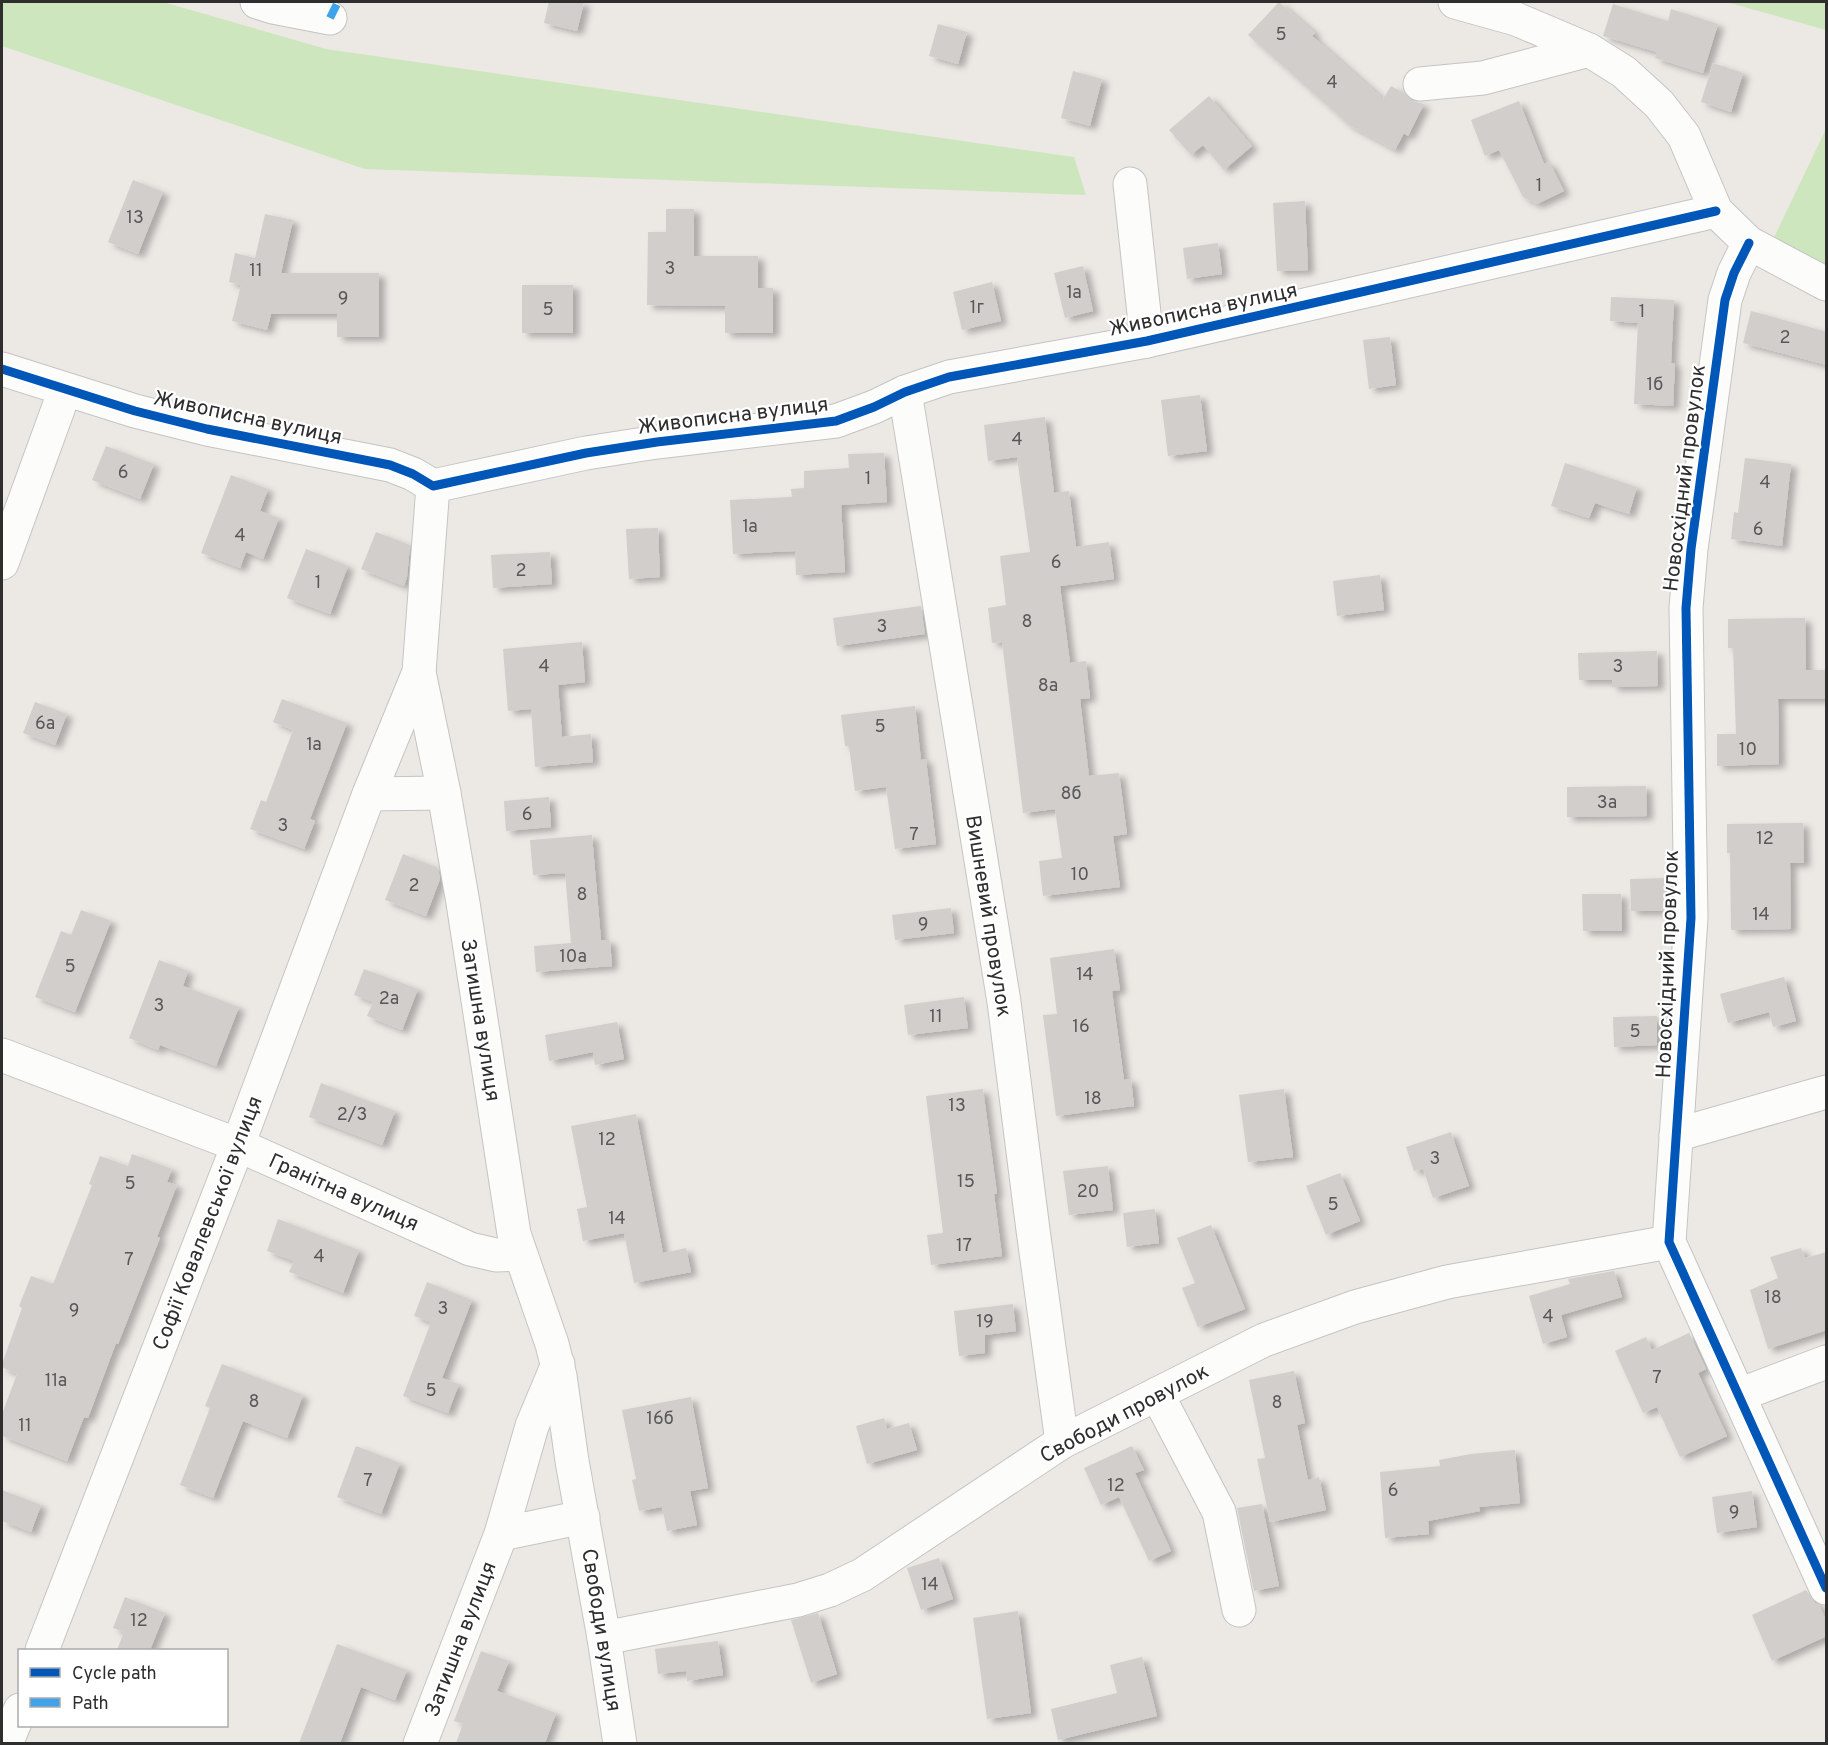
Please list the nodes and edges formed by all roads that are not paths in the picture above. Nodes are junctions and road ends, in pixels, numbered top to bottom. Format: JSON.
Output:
{"nodes":[{"id":1,"x":257,"y":2,"type":"edge"},
{"id":2,"x":1455,"y":2,"type":"edge"},
{"id":3,"x":330,"y":18,"type":"dead end"},
{"id":4,"x":1589,"y":50,"type":"junction"},
{"id":5,"x":1420,"y":84,"type":"dead end"},
{"id":6,"x":1130,"y":184,"type":"dead end"},
{"id":7,"x":1716,"y":211,"type":"junction"},
{"id":8,"x":1749,"y":243,"type":"junction"},
{"id":9,"x":1827,"y":284,"type":"edge"},
{"id":10,"x":1147,"y":341,"type":"junction"},
{"id":11,"x":2,"y":369,"type":"edge"},
{"id":12,"x":65,"y":390,"type":"junction"},
{"id":13,"x":904,"y":392,"type":"junction"},
{"id":14,"x":432,"y":486,"type":"junction"},
{"id":15,"x":2,"y":563,"type":"edge"},
{"id":16,"x":419,"y":672,"type":"junction"},
{"id":17,"x":444,"y":793,"type":"junction"},
{"id":18,"x":369,"y":794,"type":"junction"},
{"id":19,"x":2,"y":1055,"type":"edge"},
{"id":20,"x":1827,"y":1092,"type":"edge"},
{"id":21,"x":1676,"y":1135,"type":"junction"},
{"id":22,"x":238,"y":1145,"type":"junction"},
{"id":23,"x":1669,"y":1242,"type":"junction"},
{"id":24,"x":520,"y":1254,"type":"junction"},
{"id":25,"x":1827,"y":1362,"type":"edge"},
{"id":26,"x":558,"y":1364,"type":"junction"},
{"id":27,"x":1157,"y":1394,"type":"junction"},
{"id":28,"x":1739,"y":1395,"type":"junction"},
{"id":29,"x":1062,"y":1442,"type":"junction"},
{"id":30,"x":583,"y":1517,"type":"junction"},
{"id":31,"x":501,"y":1534,"type":"junction"},
{"id":32,"x":1827,"y":1588,"type":"edge"},
{"id":33,"x":1239,"y":1610,"type":"dead end"},
{"id":34,"x":604,"y":1638,"type":"junction"},
{"id":35,"x":42,"y":1649,"type":"edge"},
{"id":36,"x":18,"y":1715,"type":"edge"},
{"id":37,"x":6,"y":1743,"type":"edge"},
{"id":38,"x":420,"y":1743,"type":"edge"},
{"id":39,"x":620,"y":1743,"type":"edge"}],
"edges":[{"from":1,"to":3,"type":"street"},
{"from":2,"to":4,"type":"street"},
{"from":4,"to":5,"type":"street"},
{"from":4,"to":7,"type":"street"},
{"from":6,"to":10,"type":"street"},
{"from":7,"to":8,"type":"street"},
{"from":7,"to":10,"type":"street","name":"Живописна вулиця"},
{"from":8,"to":9,"type":"street"},
{"from":8,"to":21,"type":"street","name":"Новосхідний провулок"},
{"from":10,"to":13,"type":"street","name":"Живописна вулиця"},
{"from":11,"to":12,"type":"street","name":"Живописна вулиця"},
{"from":12,"to":14,"type":"street","name":"Живописна вулиця"},
{"from":12,"to":15,"type":"street"},
{"from":13,"to":14,"type":"street","name":"Живописна вулиця"},
{"from":13,"to":29,"type":"street","name":"Вишневий провулок"},
{"from":14,"to":16,"type":"street","name":"Софії Ковалевської вулиця"},
{"from":16,"to":17,"type":"street","name":"Затишна вулиця"},
{"from":16,"to":18,"type":"street","name":"Софії Ковалевської вулиця"},
{"from":17,"to":18,"type":"street"},
{"from":17,"to":24,"type":"street","name":"Затишна вулиця"},
{"from":18,"to":22,"type":"street","name":"Софії Ковалевської вулиця"},
{"from":19,"to":22,"type":"street","name":"Гранітна вулиця"},
{"from":20,"to":21,"type":"street"},
{"from":21,"to":23,"type":"street","name":"Новосхідний провулок"},
{"from":22,"to":24,"type":"street","name":"Гранітна вулиця"},
{"from":22,"to":35,"type":"street","name":"Софії Ковалевської вулиця"},
{"from":23,"to":27,"type":"street","name":"Свободи провулок"},
{"from":23,"to":28,"type":"street","name":"Новосхідний провулок"},
{"from":24,"to":26,"type":"street","name":"Затишна вулиця"},
{"from":25,"to":28,"type":"street"},
{"from":26,"to":30,"type":"street","name":"Затишна вулиця"},
{"from":26,"to":31,"type":"street","name":"Затишна вулиця"},
{"from":27,"to":29,"type":"street","name":"Свободи провулок"},
{"from":27,"to":33,"type":"street"},
{"from":28,"to":32,"type":"street","name":"Новосхідний провулок"},
{"from":29,"to":34,"type":"street","name":"Свободи провулок"},
{"from":30,"to":31,"type":"street","name":"Затишна вулиця"},
{"from":30,"to":34,"type":"street","name":"Свободи вулиця"},
{"from":31,"to":38,"type":"street","name":"Затишна вулиця"},
{"from":34,"to":39,"type":"street","name":"Свободи вулиця"},
{"from":36,"to":37,"type":"street"}]}
